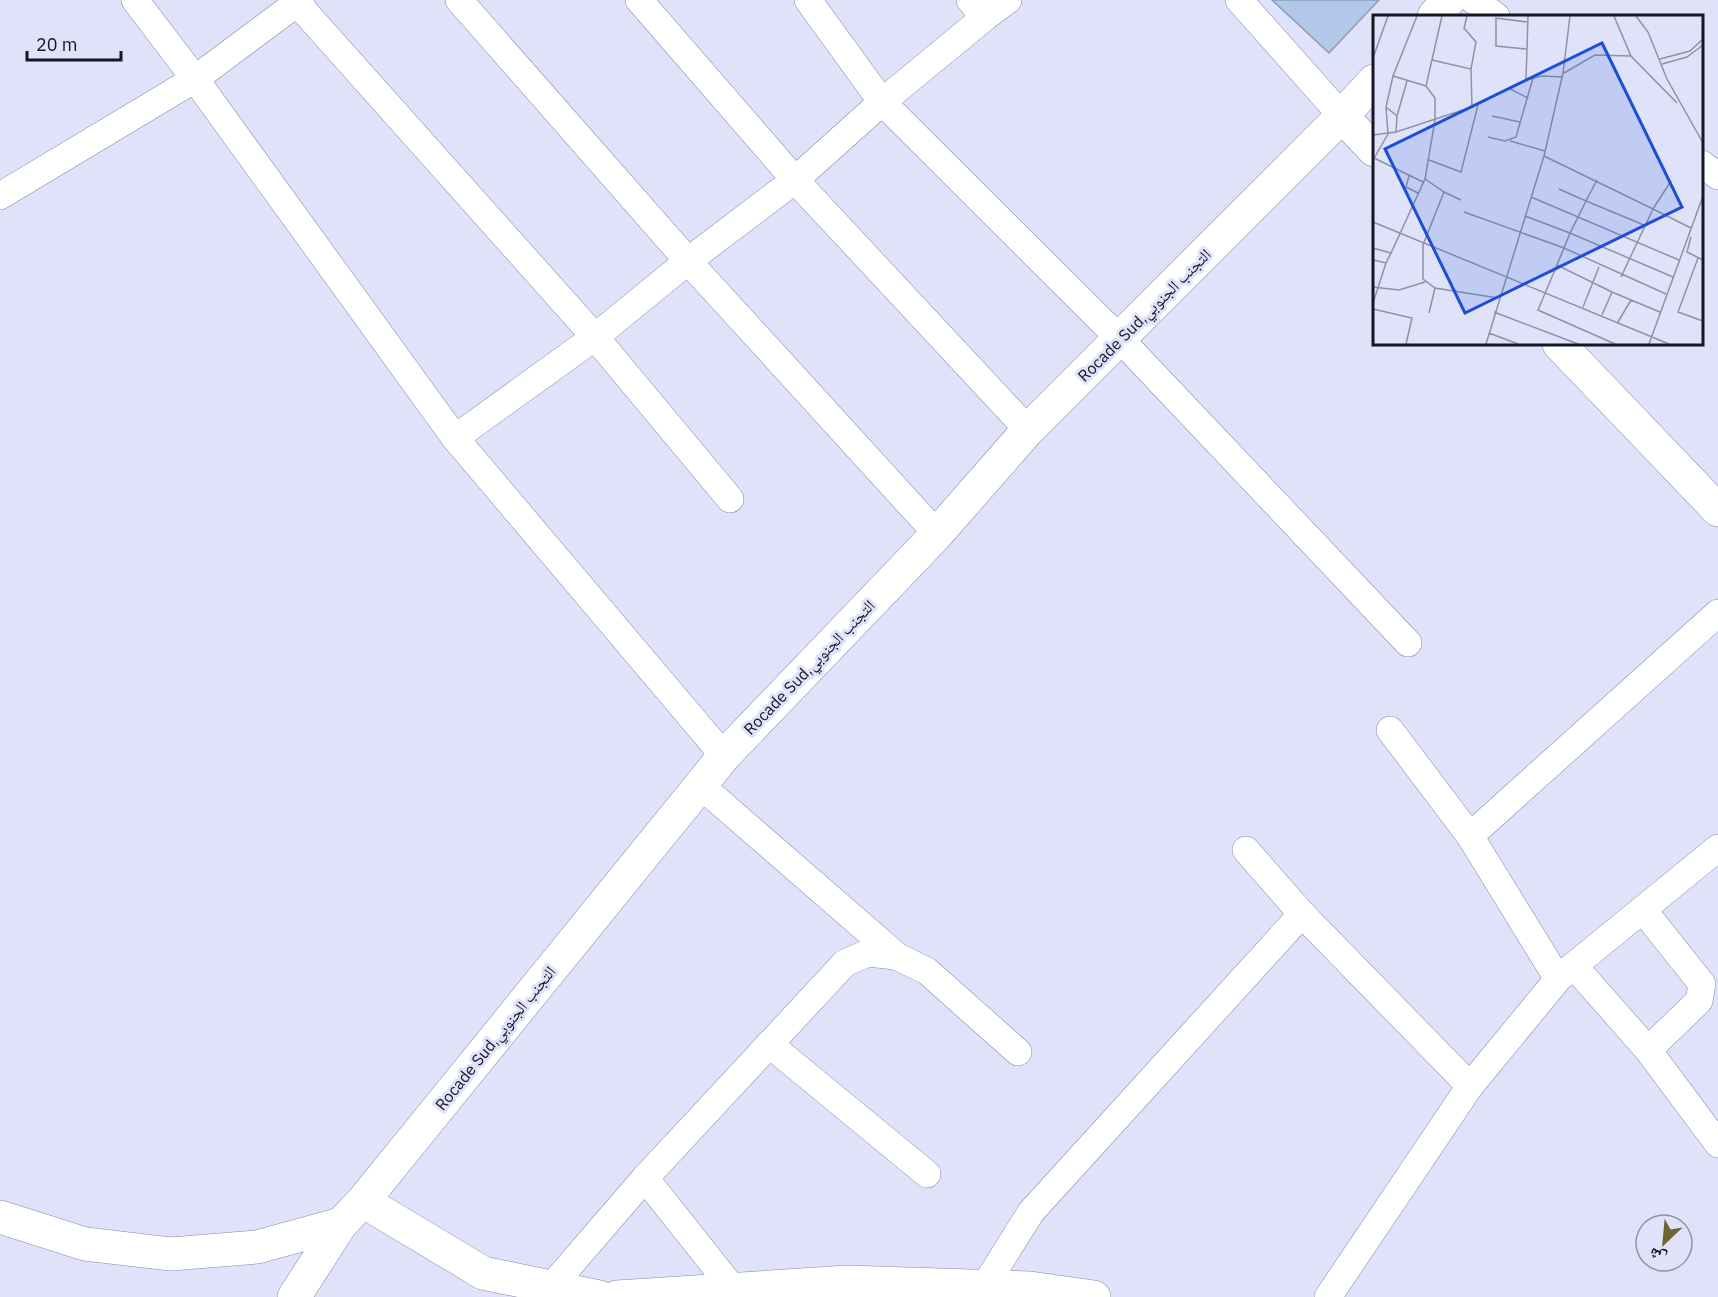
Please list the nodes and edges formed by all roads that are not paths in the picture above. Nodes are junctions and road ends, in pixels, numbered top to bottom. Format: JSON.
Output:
{"nodes":[{"id":1,"x":135,"y":0,"type":"edge"},
{"id":2,"x":459,"y":0,"type":"edge"},
{"id":3,"x":639,"y":0,"type":"edge"},
{"id":4,"x":808,"y":0,"type":"edge"},
{"id":5,"x":1008,"y":0,"type":"edge"},
{"id":6,"x":1239,"y":0,"type":"edge"},
{"id":7,"x":1449,"y":0,"type":"edge"},
{"id":8,"x":1473,"y":0,"type":"edge"},
{"id":9,"x":299,"y":1,"type":"edge"},
{"id":10,"x":977,"y":9,"type":"edge"},
{"id":11,"x":1435,"y":15,"type":"edge"},
{"id":12,"x":1495,"y":15,"type":"edge"},
{"id":13,"x":195,"y":79,"type":"junction"},
{"id":14,"x":1373,"y":82,"type":"edge"},
{"id":15,"x":882,"y":102,"type":"junction"},
{"id":16,"x":1342,"y":116,"type":"junction"},
{"id":17,"x":1373,"y":149,"type":"edge"},
{"id":18,"x":1703,"y":165,"type":"edge"},
{"id":19,"x":1718,"y":176,"type":"edge"},
{"id":20,"x":795,"y":180,"type":"junction"},
{"id":21,"x":0,"y":196,"type":"edge"},
{"id":22,"x":688,"y":261,"type":"junction"},
{"id":23,"x":595,"y":337,"type":"junction"},
{"id":24,"x":1120,"y":339,"type":"junction"},
{"id":25,"x":1560,"y":345,"type":"edge"},
{"id":26,"x":1028,"y":430,"type":"junction"},
{"id":27,"x":455,"y":438,"type":"junction"},
{"id":28,"x":730,"y":499,"type":"dead end"},
{"id":29,"x":1718,"y":510,"type":"edge"},
{"id":30,"x":937,"y":534,"type":"junction"},
{"id":31,"x":1718,"y":613,"type":"edge"},
{"id":32,"x":1408,"y":643,"type":"dead end"},
{"id":33,"x":1390,"y":730,"type":"dead end"},
{"id":34,"x":723,"y":756,"type":"junction"},
{"id":35,"x":700,"y":785,"type":"junction"},
{"id":36,"x":1470,"y":836,"type":"junction"},
{"id":37,"x":1718,"y":848,"type":"edge"},
{"id":38,"x":1246,"y":850,"type":"dead end"},
{"id":39,"x":1643,"y":910,"type":"junction"},
{"id":40,"x":1302,"y":914,"type":"junction"},
{"id":41,"x":898,"y":957,"type":"junction"},
{"id":42,"x":1566,"y":972,"type":"junction"},
{"id":43,"x":769,"y":1044,"type":"junction"},
{"id":44,"x":1648,"y":1050,"type":"junction"},
{"id":45,"x":1018,"y":1052,"type":"dead end"},
{"id":46,"x":1470,"y":1086,"type":"junction"},
{"id":47,"x":1718,"y":1144,"type":"edge"},
{"id":48,"x":927,"y":1174,"type":"dead end"},
{"id":49,"x":645,"y":1178,"type":"junction"},
{"id":50,"x":352,"y":1212,"type":"junction"},
{"id":51,"x":0,"y":1217,"type":"edge"},
{"id":52,"x":550,"y":1287,"type":"junction"},
{"id":53,"x":984,"y":1287,"type":"junction"},
{"id":54,"x":733,"y":1289,"type":"junction"},
{"id":55,"x":1028,"y":1293,"type":"edge"},
{"id":56,"x":294,"y":1297,"type":"edge"},
{"id":57,"x":599,"y":1297,"type":"edge"},
{"id":58,"x":616,"y":1297,"type":"edge"},
{"id":59,"x":1094,"y":1297,"type":"edge"},
{"id":60,"x":1328,"y":1297,"type":"edge"}],
"edges":[{"from":1,"to":13,"type":"street"},
{"from":2,"to":22,"type":"street"},
{"from":3,"to":20,"type":"street"},
{"from":4,"to":15,"type":"street"},
{"from":5,"to":10,"type":"street"},
{"from":6,"to":16,"type":"street"},
{"from":7,"to":11,"type":"main road"},
{"from":8,"to":12,"type":"street"},
{"from":9,"to":13,"type":"street"},
{"from":9,"to":23,"type":"street"},
{"from":10,"to":15,"type":"street"},
{"from":13,"to":21,"type":"street"},
{"from":13,"to":27,"type":"street"},
{"from":14,"to":16,"type":"main road","name":"Rocade Sud,التجنب الجنوبي"},
{"from":15,"to":20,"type":"street"},
{"from":15,"to":24,"type":"street"},
{"from":16,"to":17,"type":"main road"},
{"from":16,"to":24,"type":"main road","name":"Rocade Sud,التجنب الجنوبي"},
{"from":18,"to":19,"type":"street"},
{"from":20,"to":22,"type":"street"},
{"from":20,"to":26,"type":"street"},
{"from":22,"to":23,"type":"street"},
{"from":22,"to":30,"type":"street"},
{"from":23,"to":27,"type":"street"},
{"from":23,"to":28,"type":"street"},
{"from":24,"to":26,"type":"main road","name":"Rocade Sud,التجنب الجنوبي"},
{"from":24,"to":32,"type":"street"},
{"from":25,"to":29,"type":"main road"},
{"from":26,"to":30,"type":"main road","name":"Rocade Sud,التجنب الجنوبي"},
{"from":27,"to":34,"type":"street"},
{"from":30,"to":34,"type":"main road","name":"Rocade Sud,التجنب الجنوبي"},
{"from":31,"to":36,"type":"street"},
{"from":33,"to":36,"type":"street"},
{"from":34,"to":35,"type":"main road","name":"Rocade Sud,التجنب الجنوبي"},
{"from":35,"to":41,"type":"street"},
{"from":35,"to":50,"type":"main road","name":"Rocade Sud,التجنب الجنوبي"},
{"from":36,"to":42,"type":"street"},
{"from":37,"to":39,"type":"street"},
{"from":38,"to":40,"type":"street"},
{"from":39,"to":42,"type":"street"},
{"from":39,"to":44,"type":"street"},
{"from":40,"to":46,"type":"street"},
{"from":40,"to":53,"type":"street"},
{"from":41,"to":43,"type":"street"},
{"from":41,"to":45,"type":"street"},
{"from":42,"to":44,"type":"street"},
{"from":42,"to":46,"type":"street"},
{"from":43,"to":48,"type":"street"},
{"from":43,"to":49,"type":"street"},
{"from":44,"to":47,"type":"street"},
{"from":46,"to":60,"type":"street"},
{"from":49,"to":52,"type":"street"},
{"from":49,"to":54,"type":"street"},
{"from":50,"to":51,"type":"main road"},
{"from":50,"to":52,"type":"main road"},
{"from":50,"to":56,"type":"main road","name":"Rocade Sud,التجنب الجنوبي"},
{"from":52,"to":57,"type":"main road"},
{"from":53,"to":54,"type":"main road"},
{"from":53,"to":55,"type":"main road"},
{"from":54,"to":58,"type":"main road"},
{"from":55,"to":59,"type":"main road"}]}
